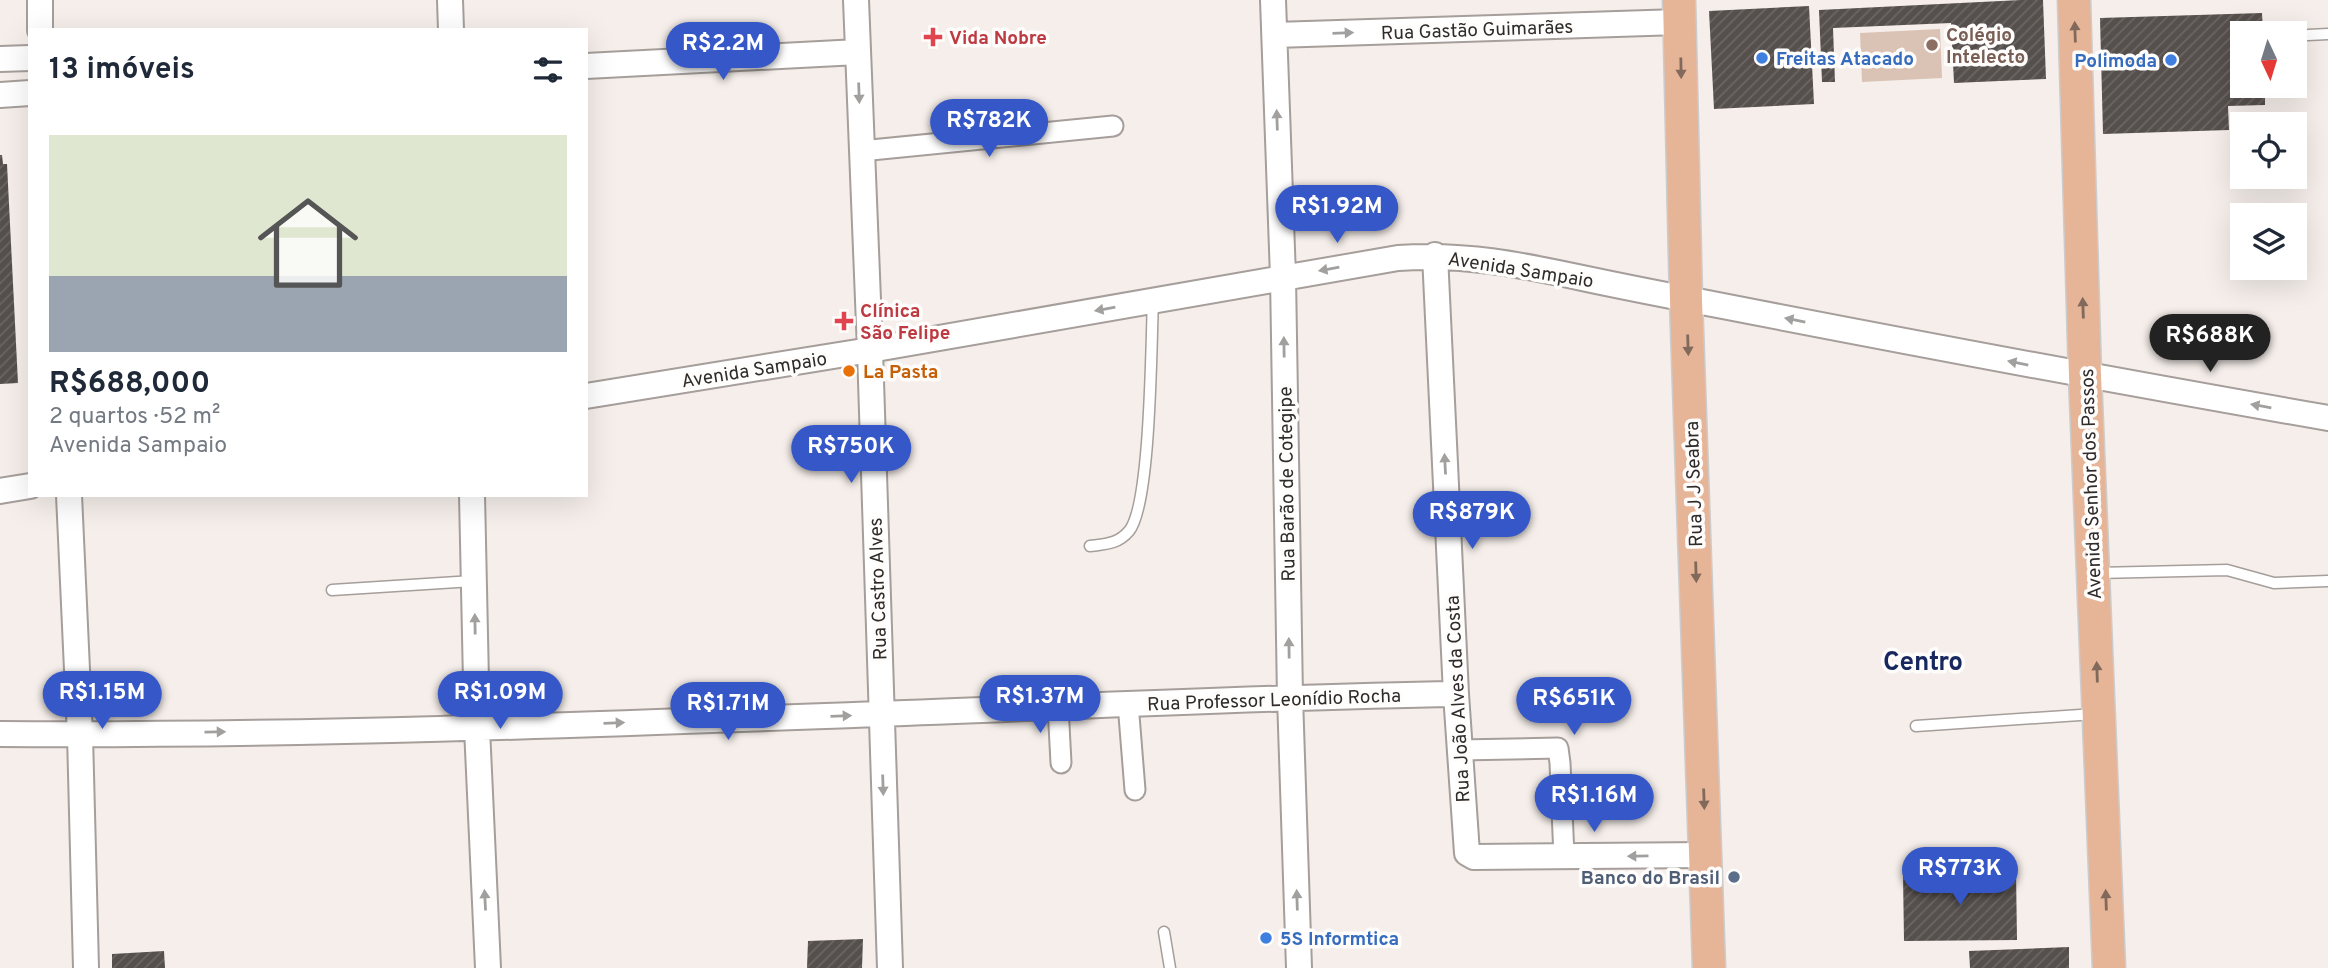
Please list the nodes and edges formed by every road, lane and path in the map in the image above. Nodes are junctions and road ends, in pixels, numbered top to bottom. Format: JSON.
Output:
{"nodes":[{"id":1,"x":40,"y":0,"type":"edge"},
{"id":2,"x":450,"y":0,"type":"edge"},
{"id":3,"x":856,"y":0,"type":"edge"},
{"id":4,"x":1273,"y":0,"type":"edge"},
{"id":5,"x":2074,"y":0,"type":"edge"},
{"id":6,"x":1679,"y":11,"type":"edge"},
{"id":7,"x":40,"y":28,"type":"edge"},
{"id":8,"x":451,"y":28,"type":"edge"},
{"id":9,"x":2328,"y":34,"type":"edge"},
{"id":10,"x":1275,"y":35,"type":"junction"},
{"id":11,"x":2308,"y":35,"type":"dead end"},
{"id":12,"x":858,"y":52,"type":"junction"},
{"id":13,"x":28,"y":58,"type":"edge"},
{"id":14,"x":0,"y":59,"type":"edge"},
{"id":15,"x":588,"y":66,"type":"edge"},
{"id":16,"x":28,"y":93,"type":"edge"},
{"id":17,"x":0,"y":95,"type":"edge"},
{"id":18,"x":1112,"y":126,"type":"dead end"},
{"id":19,"x":861,"y":151,"type":"junction"},
{"id":20,"x":1435,"y":255,"type":"junction"},
{"id":21,"x":1283,"y":277,"type":"junction"},
{"id":22,"x":1153,"y":300,"type":"junction"},
{"id":23,"x":1686,"y":300,"type":"junction"},
{"id":24,"x":870,"y":350,"type":"junction"},
{"id":25,"x":2085,"y":376,"type":"junction"},
{"id":26,"x":588,"y":396,"type":"edge"},
{"id":27,"x":2328,"y":418,"type":"edge"},
{"id":28,"x":28,"y":486,"type":"edge"},
{"id":29,"x":0,"y":491,"type":"edge"},
{"id":30,"x":69,"y":497,"type":"edge"},
{"id":31,"x":472,"y":497,"type":"edge"},
{"id":32,"x":1090,"y":547,"type":"dead end"},
{"id":33,"x":2093,"y":573,"type":"junction"},
{"id":34,"x":474,"y":581,"type":"junction"},
{"id":35,"x":2328,"y":581,"type":"edge"},
{"id":36,"x":332,"y":590,"type":"dead end"},
{"id":37,"x":1456,"y":694,"type":"junction"},
{"id":38,"x":1290,"y":697,"type":"junction"},
{"id":39,"x":1128,"y":703,"type":"junction"},
{"id":40,"x":1058,"y":706,"type":"junction"},
{"id":41,"x":880,"y":714,"type":"junction"},
{"id":42,"x":2099,"y":714,"type":"junction"},
{"id":43,"x":1916,"y":726,"type":"dead end"},
{"id":44,"x":477,"y":728,"type":"junction"},
{"id":45,"x":0,"y":734,"type":"edge"},
{"id":46,"x":80,"y":735,"type":"junction"},
{"id":47,"x":1459,"y":750,"type":"junction"},
{"id":48,"x":1061,"y":763,"type":"dead end"},
{"id":49,"x":1135,"y":790,"type":"dead end"},
{"id":50,"x":1706,"y":855,"type":"junction"},
{"id":51,"x":1564,"y":857,"type":"junction"},
{"id":52,"x":1164,"y":932,"type":"dead end"},
{"id":53,"x":86,"y":968,"type":"edge"},
{"id":54,"x":488,"y":968,"type":"edge"},
{"id":55,"x":890,"y":968,"type":"edge"},
{"id":56,"x":1170,"y":968,"type":"edge"},
{"id":57,"x":1299,"y":968,"type":"edge"},
{"id":58,"x":1709,"y":968,"type":"edge"},
{"id":59,"x":2109,"y":968,"type":"edge"}],
"edges":[{"from":1,"to":7,"type":"street"},
{"from":2,"to":8,"type":"street"},
{"from":3,"to":12,"type":"street","name":"Rua Castro Alves"},
{"from":4,"to":10,"type":"street","name":"Rua Barão de Cotegipe"},
{"from":25,"to":5,"type":"main road","name":"Avenida Senhor dos Passos","one_way":true},
{"from":10,"to":6,"type":"street","name":"Rua Gastão Guimarães","one_way":true},
{"from":6,"to":23,"type":"main road","name":"Rua J J Seabra","one_way":true},
{"from":9,"to":11,"type":"lane"},
{"from":21,"to":10,"type":"street","name":"Rua Barão de Cotegipe","one_way":true},
{"from":12,"to":15,"type":"street"},
{"from":12,"to":19,"type":"street","name":"Rua Castro Alves","one_way":true},
{"from":13,"to":14,"type":"street"},
{"from":16,"to":17,"type":"street"},
{"from":18,"to":19,"type":"street"},
{"from":19,"to":24,"type":"street","name":"Rua Castro Alves"},
{"from":20,"to":21,"type":"street","name":"Avenida Sampaio","one_way":true},
{"from":20,"to":23,"type":"street","name":"Avenida Sampaio"},
{"from":37,"to":20,"type":"street","name":"Rua João Alves da Costa","one_way":true},
{"from":21,"to":22,"type":"street","name":"Avenida Sampaio"},
{"from":38,"to":21,"type":"street","name":"Rua Barão de Cotegipe","one_way":true},
{"from":22,"to":24,"type":"street","name":"Avenida Sampaio","one_way":true},
{"from":22,"to":32,"type":"lane"},
{"from":25,"to":23,"type":"street","name":"Avenida Sampaio","one_way":true},
{"from":23,"to":50,"type":"main road","name":"Rua J J Seabra","one_way":true},
{"from":24,"to":26,"type":"street","name":"Avenida Sampaio"},
{"from":24,"to":41,"type":"street","name":"Rua Castro Alves"},
{"from":27,"to":25,"type":"street","name":"Avenida Sampaio","one_way":true},
{"from":25,"to":33,"type":"main road","name":"Avenida Senhor dos Passos"},
{"from":28,"to":29,"type":"street"},
{"from":30,"to":46,"type":"street"},
{"from":31,"to":34,"type":"street"},
{"from":33,"to":35,"type":"lane"},
{"from":42,"to":33,"type":"main road","name":"Avenida Senhor dos Passos","one_way":true},
{"from":34,"to":36,"type":"lane"},
{"from":44,"to":34,"type":"street","one_way":true},
{"from":37,"to":38,"type":"street","name":"Rua Professor Leonídio Rocha"},
{"from":37,"to":47,"type":"street","name":"Rua João Alves da Costa"},
{"from":38,"to":39,"type":"street","name":"Rua Professor Leonídio Rocha"},
{"from":57,"to":38,"type":"street","name":"Rua Barão de Cotegipe","one_way":true},
{"from":39,"to":40,"type":"street","name":"Rua Professor Leonídio Rocha"},
{"from":39,"to":49,"type":"street"},
{"from":40,"to":41,"type":"street","name":"Rua Professor Leonídio Rocha"},
{"from":40,"to":48,"type":"street"},
{"from":44,"to":41,"type":"street","name":"Rua Professor Leonídio Rocha","one_way":true},
{"from":41,"to":55,"type":"street","name":"Rua Castro Alves","one_way":true},
{"from":42,"to":43,"type":"lane"},
{"from":59,"to":42,"type":"main road","name":"Avenida Senhor dos Passos","one_way":true},
{"from":46,"to":44,"type":"street","name":"Rua Professor Leonídio Rocha","one_way":true},
{"from":54,"to":44,"type":"street","one_way":true},
{"from":45,"to":46,"type":"street","name":"Rua Professor Leonídio Rocha"},
{"from":46,"to":53,"type":"street"},
{"from":47,"to":51,"type":"street","name":"Rua João Alves da Costa"},
{"from":47,"to":51,"type":"street"},
{"from":50,"to":51,"type":"street","one_way":true},
{"from":50,"to":58,"type":"main road","name":"Rua J J Seabra"},
{"from":52,"to":56,"type":"lane"}]}
